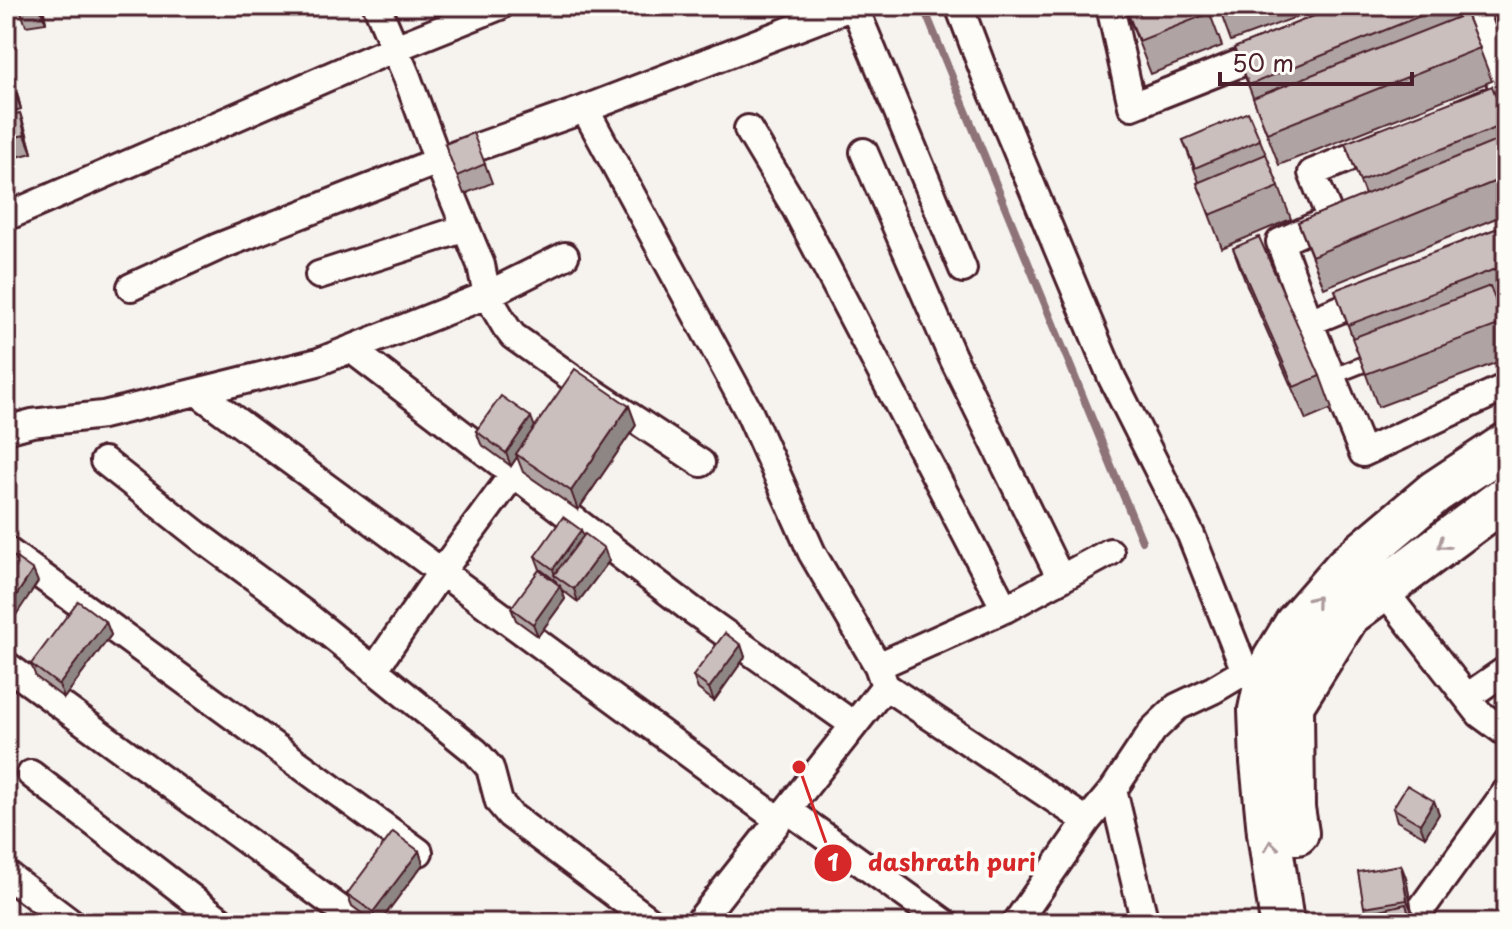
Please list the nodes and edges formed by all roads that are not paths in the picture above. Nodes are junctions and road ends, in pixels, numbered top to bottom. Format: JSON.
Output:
{"nodes":[{"id":1,"x":377,"y":6,"type":"edge"},
{"id":2,"x":500,"y":6,"type":"edge"},
{"id":3,"x":854,"y":6,"type":"edge"},
{"id":4,"x":959,"y":6,"type":"edge"},
{"id":5,"x":1110,"y":6,"type":"edge"},
{"id":6,"x":1473,"y":6,"type":"edge"},
{"id":7,"x":1287,"y":45,"type":"edge"},
{"id":8,"x":395,"y":48,"type":"junction"},
{"id":9,"x":1506,"y":96,"type":"edge"},
{"id":10,"x":585,"y":109,"type":"junction"},
{"id":11,"x":1436,"y":123,"type":"edge"},
{"id":12,"x":748,"y":129,"type":"dead end"},
{"id":13,"x":1409,"y":134,"type":"edge"},
{"id":14,"x":864,"y":152,"type":"dead end"},
{"id":15,"x":438,"y":161,"type":"junction"},
{"id":16,"x":6,"y":217,"type":"edge"},
{"id":17,"x":466,"y":228,"type":"junction"},
{"id":18,"x":565,"y":256,"type":"dead end"},
{"id":19,"x":963,"y":269,"type":"dead end"},
{"id":20,"x":319,"y":275,"type":"dead end"},
{"id":21,"x":131,"y":287,"type":"dead end"},
{"id":22,"x":1393,"y":288,"type":"edge"},
{"id":23,"x":487,"y":295,"type":"junction"},
{"id":24,"x":1309,"y":322,"type":"junction"},
{"id":25,"x":351,"y":349,"type":"junction"},
{"id":26,"x":1390,"y":354,"type":"edge"},
{"id":27,"x":1331,"y":377,"type":"junction"},
{"id":28,"x":579,"y":382,"type":"junction"},
{"id":29,"x":1506,"y":387,"type":"edge"},
{"id":30,"x":197,"y":392,"type":"junction"},
{"id":31,"x":560,"y":408,"type":"edge"},
{"id":32,"x":6,"y":430,"type":"edge"},
{"id":33,"x":1506,"y":445,"type":"edge"},
{"id":34,"x":533,"y":448,"type":"edge"},
{"id":35,"x":104,"y":461,"type":"dead end"},
{"id":36,"x":701,"y":463,"type":"dead end"},
{"id":37,"x":515,"y":474,"type":"junction"},
{"id":38,"x":1506,"y":497,"type":"edge"},
{"id":39,"x":6,"y":550,"type":"edge"},
{"id":40,"x":1110,"y":552,"type":"dead end"},
{"id":41,"x":442,"y":571,"type":"junction"},
{"id":42,"x":1370,"y":573,"type":"junction"},
{"id":43,"x":1061,"y":579,"type":"junction"},
{"id":44,"x":1005,"y":609,"type":"junction"},
{"id":45,"x":6,"y":665,"type":"edge"},
{"id":46,"x":374,"y":670,"type":"junction"},
{"id":47,"x":1506,"y":670,"type":"edge"},
{"id":48,"x":882,"y":676,"type":"junction"},
{"id":49,"x":1267,"y":689,"type":"junction"},
{"id":50,"x":1467,"y":697,"type":"junction"},
{"id":51,"x":854,"y":725,"type":"junction"},
{"id":52,"x":1506,"y":733,"type":"edge"},
{"id":53,"x":31,"y":774,"type":"dead end"},
{"id":54,"x":1113,"y":790,"type":"junction"},
{"id":55,"x":1506,"y":792,"type":"edge"},
{"id":56,"x":784,"y":815,"type":"junction"},
{"id":57,"x":1087,"y":821,"type":"junction"},
{"id":58,"x":419,"y":852,"type":"edge"},
{"id":59,"x":6,"y":874,"type":"edge"},
{"id":60,"x":1419,"y":912,"type":"dead end"},
{"id":61,"x":71,"y":923,"type":"edge"},
{"id":62,"x":224,"y":923,"type":"edge"},
{"id":63,"x":359,"y":923,"type":"edge"},
{"id":64,"x":653,"y":923,"type":"edge"},
{"id":65,"x":698,"y":923,"type":"edge"},
{"id":66,"x":945,"y":923,"type":"edge"},
{"id":67,"x":1016,"y":923,"type":"edge"},
{"id":68,"x":1145,"y":923,"type":"edge"},
{"id":69,"x":1282,"y":923,"type":"edge"},
{"id":70,"x":1309,"y":923,"type":"edge"}],
"edges":[{"from":1,"to":8,"type":"street"},
{"from":2,"to":8,"type":"street"},
{"from":3,"to":10,"type":"street"},
{"from":3,"to":19,"type":"street"},
{"from":4,"to":49,"type":"street"},
{"from":5,"to":7,"type":"street"},
{"from":6,"to":9,"type":"street"},
{"from":8,"to":15,"type":"street"},
{"from":8,"to":16,"type":"street"},
{"from":9,"to":11,"type":"street"},
{"from":10,"to":15,"type":"street"},
{"from":10,"to":48,"type":"street"},
{"from":12,"to":44,"type":"street"},
{"from":13,"to":24,"type":"street"},
{"from":14,"to":43,"type":"street"},
{"from":15,"to":17,"type":"street"},
{"from":15,"to":21,"type":"street"},
{"from":17,"to":20,"type":"street"},
{"from":17,"to":23,"type":"street"},
{"from":18,"to":23,"type":"street"},
{"from":22,"to":24,"type":"street"},
{"from":23,"to":25,"type":"street"},
{"from":23,"to":28,"type":"street"},
{"from":24,"to":27,"type":"street"},
{"from":25,"to":30,"type":"street"},
{"from":25,"to":37,"type":"street"},
{"from":26,"to":27,"type":"lane"},
{"from":27,"to":29,"type":"street"},
{"from":28,"to":31,"type":"street"},
{"from":28,"to":36,"type":"street"},
{"from":30,"to":32,"type":"street"},
{"from":30,"to":41,"type":"street"},
{"from":33,"to":42,"type":"main road"},
{"from":34,"to":37,"type":"street"},
{"from":35,"to":46,"type":"street"},
{"from":37,"to":41,"type":"street"},
{"from":37,"to":51,"type":"street"},
{"from":38,"to":42,"type":"main road","one_way":true},
{"from":39,"to":58,"type":"street"},
{"from":40,"to":43,"type":"street"},
{"from":41,"to":46,"type":"street"},
{"from":41,"to":56,"type":"street"},
{"from":42,"to":49,"type":"main road"},
{"from":42,"to":50,"type":"street"},
{"from":43,"to":44,"type":"street"},
{"from":44,"to":48,"type":"street"},
{"from":45,"to":63,"type":"street"},
{"from":46,"to":64,"type":"street"},
{"from":47,"to":50,"type":"street"},
{"from":48,"to":51,"type":"street"},
{"from":48,"to":57,"type":"street"},
{"from":49,"to":54,"type":"street"},
{"from":69,"to":49,"type":"main road","one_way":true},
{"from":49,"to":70,"type":"main road"},
{"from":50,"to":52,"type":"street"},
{"from":51,"to":56,"type":"street"},
{"from":53,"to":62,"type":"street"},
{"from":54,"to":57,"type":"street"},
{"from":54,"to":68,"type":"street"},
{"from":55,"to":60,"type":"street"},
{"from":56,"to":65,"type":"street"},
{"from":56,"to":66,"type":"street"},
{"from":57,"to":67,"type":"street"},
{"from":59,"to":61,"type":"street"}]}
